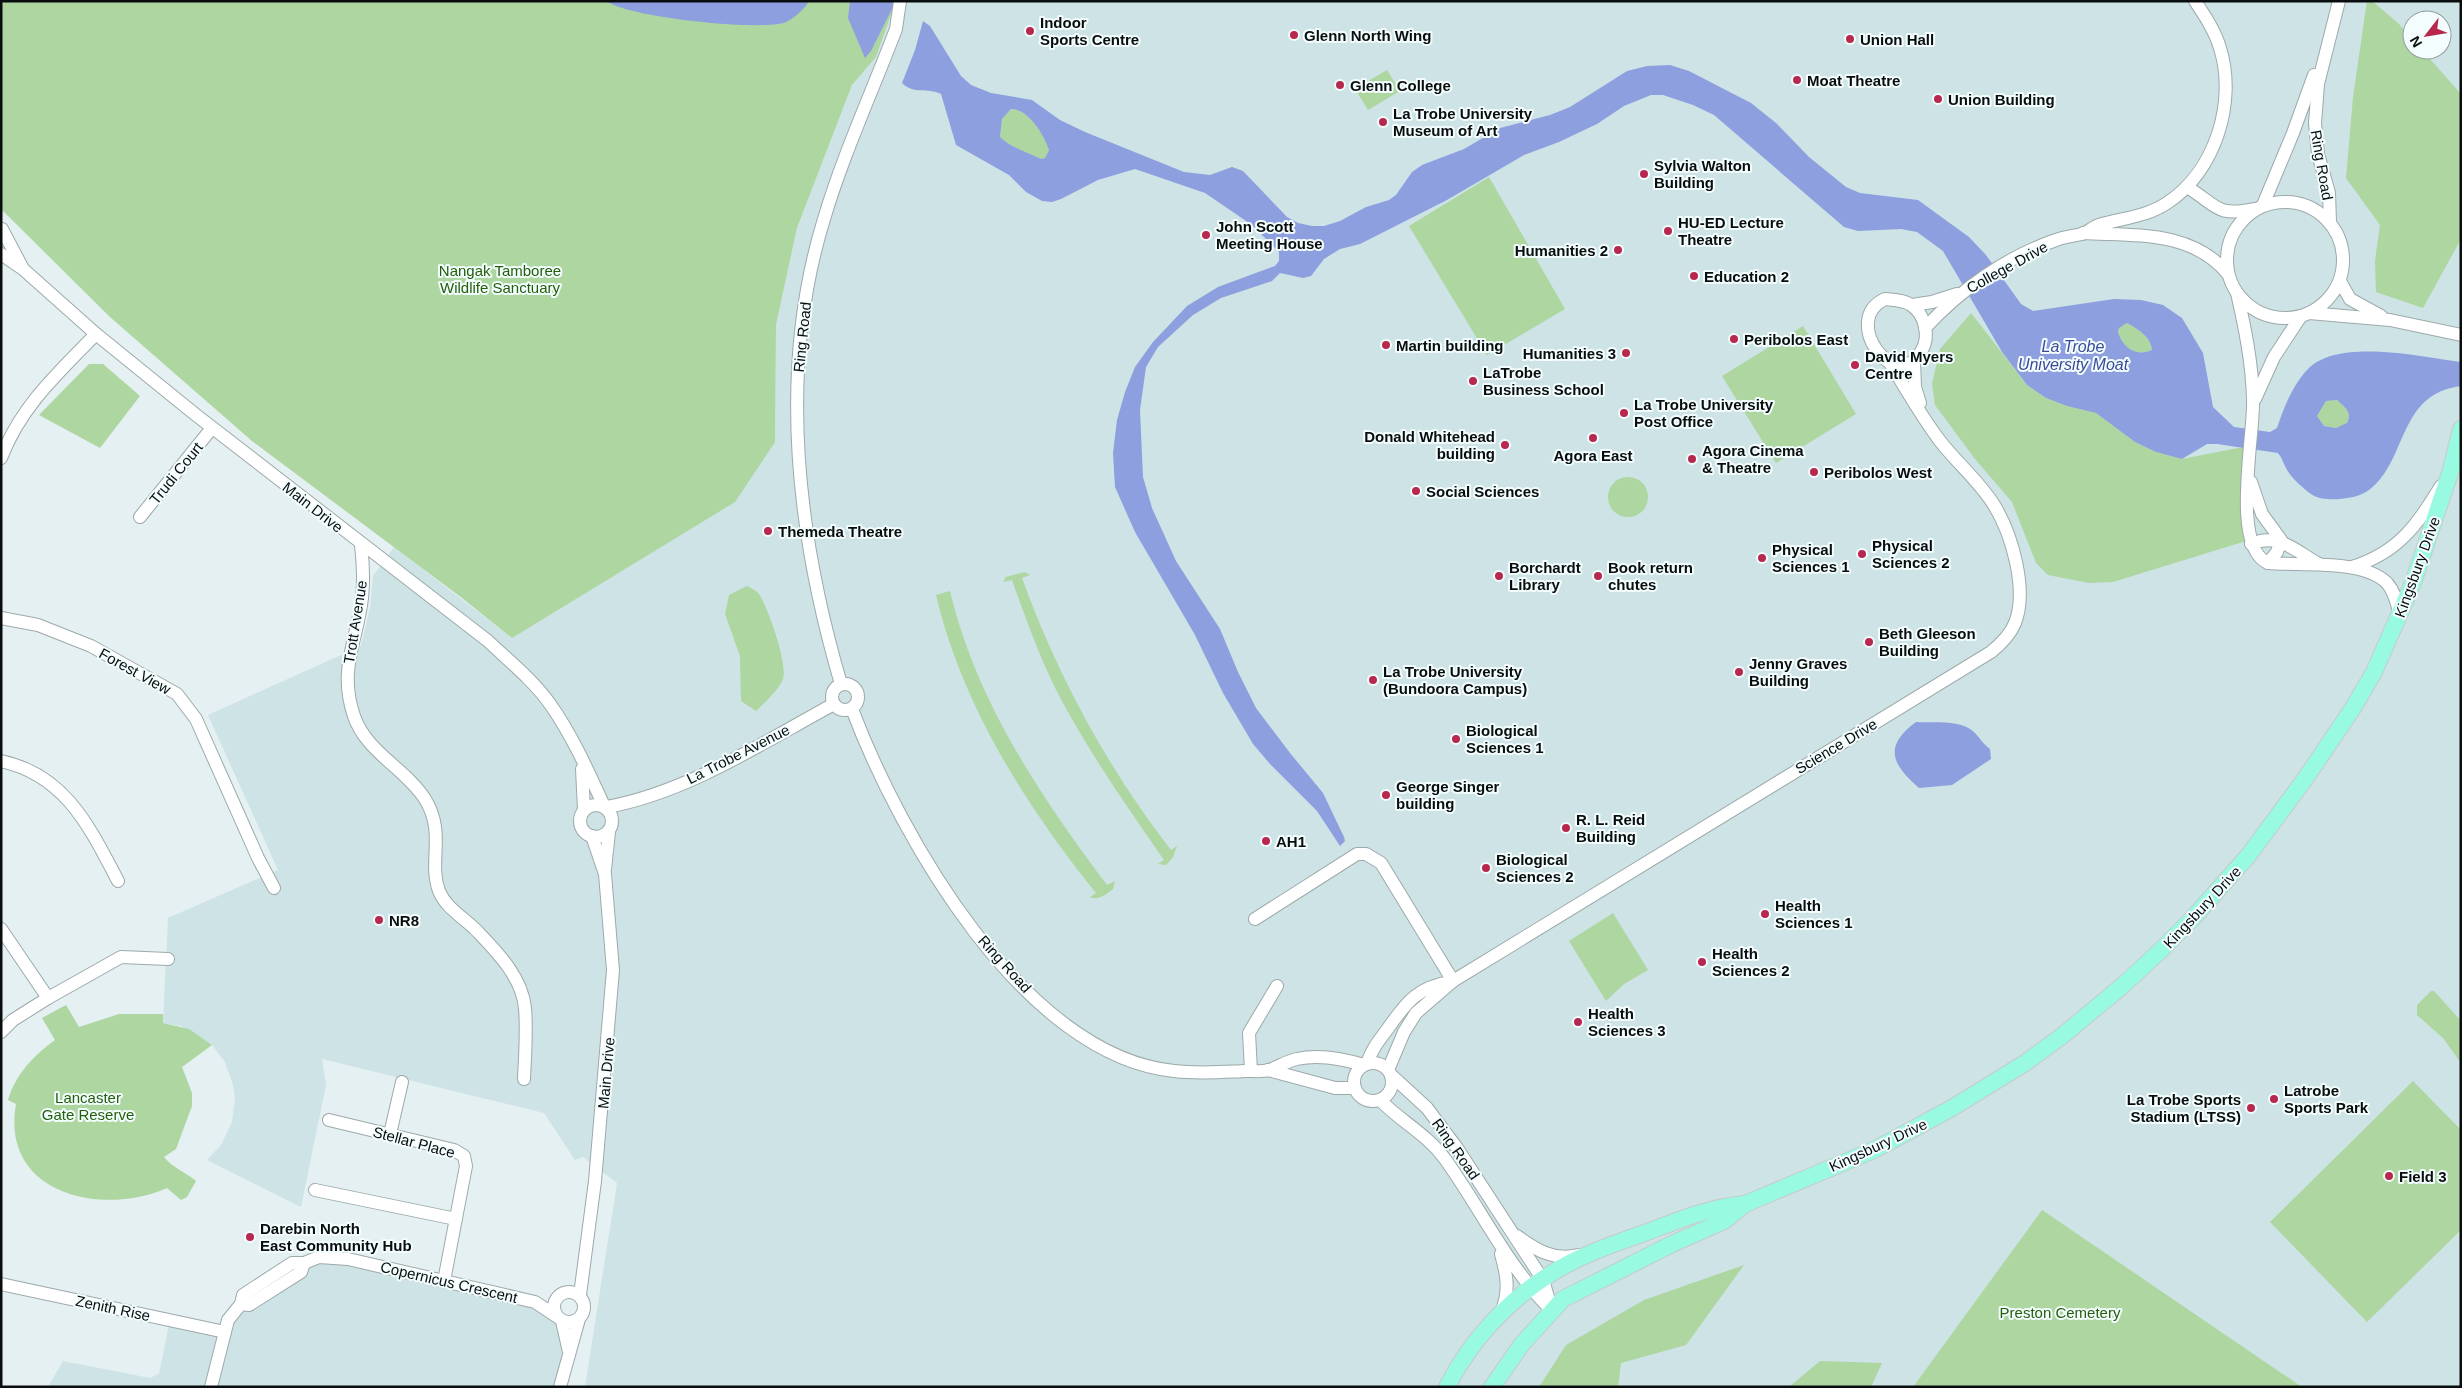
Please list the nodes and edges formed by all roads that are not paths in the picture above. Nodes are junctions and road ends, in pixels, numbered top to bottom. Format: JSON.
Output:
{"nodes":[{"id":1,"x":900,"y":1,"type":"edge"},
{"id":2,"x":2195,"y":1,"type":"edge"},
{"id":3,"x":2339,"y":1,"type":"edge"},
{"id":4,"x":2334,"y":21,"type":"junction"},
{"id":5,"x":2188,"y":187,"type":"junction"},
{"id":6,"x":2260,"y":207,"type":"junction"},
{"id":7,"x":1,"y":221,"type":"edge"},
{"id":8,"x":2330,"y":222,"type":"junction"},
{"id":9,"x":2,"y":230,"type":"edge"},
{"id":10,"x":2083,"y":233,"type":"junction"},
{"id":11,"x":1,"y":254,"type":"edge"},
{"id":12,"x":24,"y":269,"type":"junction"},
{"id":13,"x":2228,"y":274,"type":"junction"},
{"id":14,"x":2340,"y":281,"type":"junction"},
{"id":15,"x":2237,"y":293,"type":"junction"},
{"id":16,"x":1959,"y":294,"type":"junction"},
{"id":17,"x":1912,"y":305,"type":"junction"},
{"id":18,"x":2305,"y":314,"type":"junction"},
{"id":19,"x":2390,"y":320,"type":"junction"},
{"id":20,"x":1925,"y":328,"type":"junction"},
{"id":21,"x":96,"y":334,"type":"junction"},
{"id":22,"x":2461,"y":335,"type":"edge"},
{"id":23,"x":1914,"y":361,"type":"junction"},
{"id":24,"x":1890,"y":363,"type":"junction"},
{"id":25,"x":2254,"y":401,"type":"junction"},
{"id":26,"x":1926,"y":422,"type":"junction"},
{"id":27,"x":212,"y":428,"type":"junction"},
{"id":28,"x":2461,"y":429,"type":"edge"},
{"id":29,"x":1,"y":458,"type":"edge"},
{"id":30,"x":2248,"y":462,"type":"junction"},
{"id":31,"x":2451,"y":470,"type":"junction"},
{"id":32,"x":140,"y":517,"type":"dead end"},
{"id":33,"x":2281,"y":540,"type":"junction"},
{"id":34,"x":2251,"y":544,"type":"junction"},
{"id":35,"x":361,"y":545,"type":"junction"},
{"id":36,"x":2268,"y":563,"type":"junction"},
{"id":37,"x":2321,"y":565,"type":"junction"},
{"id":38,"x":2352,"y":567,"type":"junction"},
{"id":39,"x":2400,"y":615,"type":"junction"},
{"id":40,"x":1,"y":618,"type":"edge"},
{"id":41,"x":841,"y":684,"type":"junction"},
{"id":42,"x":834,"y":704,"type":"junction"},
{"id":43,"x":852,"y":709,"type":"junction"},
{"id":44,"x":1,"y":761,"type":"edge"},
{"id":45,"x":581,"y":761,"type":"junction"},
{"id":46,"x":640,"y":800,"type":"junction"},
{"id":47,"x":605,"y":806,"type":"junction"},
{"id":48,"x":584,"y":809,"type":"junction"},
{"id":49,"x":611,"y":828,"type":"junction"},
{"id":50,"x":592,"y":836,"type":"junction"},
{"id":51,"x":605,"y":874,"type":"junction"},
{"id":52,"x":118,"y":882,"type":"dead end"},
{"id":53,"x":274,"y":888,"type":"dead end"},
{"id":54,"x":1255,"y":919,"type":"dead end"},
{"id":55,"x":1,"y":929,"type":"edge"},
{"id":56,"x":168,"y":959,"type":"dead end"},
{"id":57,"x":1453,"y":981,"type":"junction"},
{"id":58,"x":1277,"y":986,"type":"dead end"},
{"id":59,"x":48,"y":998,"type":"junction"},
{"id":60,"x":1406,"y":1003,"type":"junction"},
{"id":61,"x":1416,"y":1014,"type":"junction"},
{"id":62,"x":1,"y":1032,"type":"edge"},
{"id":63,"x":1366,"y":1064,"type":"junction"},
{"id":64,"x":1268,"y":1070,"type":"junction"},
{"id":65,"x":1251,"y":1071,"type":"junction"},
{"id":66,"x":1390,"y":1073,"type":"junction"},
{"id":67,"x":524,"y":1080,"type":"dead end"},
{"id":68,"x":402,"y":1082,"type":"dead end"},
{"id":69,"x":1355,"y":1088,"type":"junction"},
{"id":70,"x":1380,"y":1100,"type":"junction"},
{"id":71,"x":329,"y":1120,"type":"dead end"},
{"id":72,"x":390,"y":1134,"type":"junction"},
{"id":73,"x":315,"y":1190,"type":"dead end"},
{"id":74,"x":1745,"y":1204,"type":"junction"},
{"id":75,"x":456,"y":1219,"type":"junction"},
{"id":76,"x":1511,"y":1232,"type":"junction"},
{"id":77,"x":1498,"y":1245,"type":"junction"},
{"id":78,"x":1602,"y":1249,"type":"junction"},
{"id":79,"x":582,"y":1270,"type":"junction"},
{"id":80,"x":444,"y":1281,"type":"junction"},
{"id":81,"x":1,"y":1284,"type":"edge"},
{"id":82,"x":1536,"y":1285,"type":"junction"},
{"id":83,"x":560,"y":1295,"type":"junction"},
{"id":84,"x":580,"y":1296,"type":"junction"},
{"id":85,"x":535,"y":1302,"type":"junction"},
{"id":86,"x":1552,"y":1311,"type":"junction"},
{"id":87,"x":1500,"y":1315,"type":"junction"},
{"id":88,"x":560,"y":1318,"type":"junction"},
{"id":89,"x":579,"y":1319,"type":"junction"},
{"id":90,"x":225,"y":1332,"type":"junction"},
{"id":91,"x":569,"y":1355,"type":"junction"},
{"id":92,"x":211,"y":1387,"type":"edge"},
{"id":93,"x":560,"y":1387,"type":"edge"},
{"id":94,"x":1447,"y":1387,"type":"edge"},
{"id":95,"x":1492,"y":1387,"type":"edge"}],
"edges":[{"from":1,"to":41,"type":"street","name":"Ring Road"},
{"from":2,"to":5,"type":"street","name":"College Drive"},
{"from":3,"to":4,"type":"street","name":"Ring Road"},
{"from":4,"to":6,"type":"street","name":"Ring Road"},
{"from":4,"to":8,"type":"street","name":"Ring Road"},
{"from":5,"to":6,"type":"street"},
{"from":5,"to":10,"type":"street","name":"College Drive"},
{"from":6,"to":8,"type":"street"},
{"from":6,"to":13,"type":"street"},
{"from":7,"to":9,"type":"street"},
{"from":8,"to":14,"type":"street"},
{"from":9,"to":12,"type":"street","name":"Main Drive"},
{"from":10,"to":13,"type":"street","name":"College Drive"},
{"from":10,"to":16,"type":"street","name":"College Drive"},
{"from":11,"to":12,"type":"street","name":"Main Drive"},
{"from":12,"to":21,"type":"street","name":"Main Drive"},
{"from":13,"to":15,"type":"street"},
{"from":14,"to":18,"type":"street"},
{"from":14,"to":19,"type":"street"},
{"from":15,"to":18,"type":"street"},
{"from":15,"to":25,"type":"street"},
{"from":16,"to":17,"type":"street","name":"College Drive"},
{"from":16,"to":20,"type":"street","name":"College Drive"},
{"from":17,"to":20,"type":"street"},
{"from":17,"to":24,"type":"street"},
{"from":18,"to":19,"type":"street"},
{"from":18,"to":25,"type":"street"},
{"from":19,"to":22,"type":"street"},
{"from":20,"to":23,"type":"street"},
{"from":21,"to":27,"type":"street","name":"Main Drive"},
{"from":21,"to":29,"type":"street"},
{"from":23,"to":24,"type":"street"},
{"from":23,"to":26,"type":"street","name":"Science Drive"},
{"from":24,"to":26,"type":"street","name":"Science Drive"},
{"from":25,"to":30,"type":"street"},
{"from":26,"to":57,"type":"street","name":"Science Drive"},
{"from":27,"to":32,"type":"street","name":"Trudi Court"},
{"from":27,"to":35,"type":"street","name":"Main Drive"},
{"from":28,"to":31,"type":"main road","name":"Kingsbury Drive"},
{"from":30,"to":33,"type":"street"},
{"from":30,"to":34,"type":"street"},
{"from":31,"to":38,"type":"street"},
{"from":31,"to":39,"type":"main road","name":"Kingsbury Drive"},
{"from":33,"to":34,"type":"street"},
{"from":33,"to":36,"type":"street"},
{"from":33,"to":37,"type":"street"},
{"from":34,"to":36,"type":"street"},
{"from":35,"to":45,"type":"street","name":"Main Drive"},
{"from":35,"to":67,"type":"street","name":"Trott Avenue"},
{"from":36,"to":37,"type":"street"},
{"from":37,"to":38,"type":"street"},
{"from":38,"to":39,"type":"street"},
{"from":39,"to":74,"type":"main road","name":"Kingsbury Drive"},
{"from":40,"to":53,"type":"street","name":"Forest View"},
{"from":41,"to":42,"type":"street"},
{"from":41,"to":43,"type":"street"},
{"from":42,"to":43,"type":"street"},
{"from":42,"to":46,"type":"street","name":"La Trobe Avenue"},
{"from":43,"to":65,"type":"street","name":"Ring Road"},
{"from":44,"to":52,"type":"street"},
{"from":45,"to":47,"type":"street","name":"Main Drive"},
{"from":45,"to":48,"type":"street","name":"Main Drive"},
{"from":46,"to":47,"type":"street","name":"La Trobe Avenue"},
{"from":46,"to":49,"type":"street","name":"La Trobe Avenue"},
{"from":47,"to":48,"type":"street"},
{"from":47,"to":49,"type":"street"},
{"from":48,"to":50,"type":"street"},
{"from":49,"to":50,"type":"street"},
{"from":49,"to":51,"type":"street","name":"Main Drive"},
{"from":50,"to":51,"type":"street","name":"Main Drive"},
{"from":51,"to":79,"type":"street","name":"Main Drive"},
{"from":54,"to":57,"type":"street"},
{"from":55,"to":59,"type":"street"},
{"from":56,"to":59,"type":"street"},
{"from":57,"to":60,"type":"street","name":"Science Drive"},
{"from":57,"to":61,"type":"street","name":"Science Drive"},
{"from":58,"to":65,"type":"street"},
{"from":59,"to":62,"type":"street"},
{"from":60,"to":61,"type":"street"},
{"from":60,"to":63,"type":"street","name":"Science Drive"},
{"from":61,"to":66,"type":"street","name":"Science Drive"},
{"from":63,"to":64,"type":"street","name":"Ring Road"},
{"from":63,"to":66,"type":"street"},
{"from":63,"to":69,"type":"street"},
{"from":64,"to":65,"type":"street","name":"Ring Road"},
{"from":64,"to":69,"type":"street","name":"Ring Road"},
{"from":66,"to":70,"type":"street"},
{"from":66,"to":76,"type":"street","name":"Ring Road"},
{"from":68,"to":72,"type":"street"},
{"from":69,"to":70,"type":"street"},
{"from":70,"to":77,"type":"street","name":"Ring Road"},
{"from":71,"to":72,"type":"street","name":"Stellar Place"},
{"from":72,"to":75,"type":"street","name":"Stellar Place"},
{"from":73,"to":75,"type":"street"},
{"from":74,"to":78,"type":"main road","name":"Kingsbury Drive"},
{"from":74,"to":86,"type":"main road","name":"Kingsbury Drive"},
{"from":75,"to":80,"type":"street","name":"Stellar Place"},
{"from":76,"to":78,"type":"street","name":"Ring Road"},
{"from":76,"to":82,"type":"street","name":"Ring Road"},
{"from":77,"to":82,"type":"street","name":"Ring Road"},
{"from":77,"to":87,"type":"street","name":"Ring Road"},
{"from":78,"to":82,"type":"main road","name":"Kingsbury Drive"},
{"from":79,"to":83,"type":"street"},
{"from":79,"to":84,"type":"street","name":"Main Drive"},
{"from":80,"to":85,"type":"street","name":"Copernicus Crescent"},
{"from":80,"to":90,"type":"street","name":"Copernicus Crescent"},
{"from":81,"to":90,"type":"street","name":"Zenith Rise"},
{"from":82,"to":86,"type":"street","name":"Ring Road"},
{"from":82,"to":87,"type":"main road","name":"Kingsbury Drive"},
{"from":83,"to":84,"type":"street"},
{"from":83,"to":85,"type":"street","name":"Copernicus Crescent"},
{"from":83,"to":88,"type":"street"},
{"from":84,"to":89,"type":"street"},
{"from":85,"to":88,"type":"street","name":"Copernicus Crescent"},
{"from":86,"to":95,"type":"main road","name":"Kingsbury Drive"},
{"from":87,"to":94,"type":"main road","name":"Kingsbury Drive"},
{"from":88,"to":89,"type":"street"},
{"from":88,"to":91,"type":"street"},
{"from":89,"to":91,"type":"street"},
{"from":90,"to":92,"type":"street","name":"Copernicus Crescent"},
{"from":91,"to":93,"type":"street"}]}
